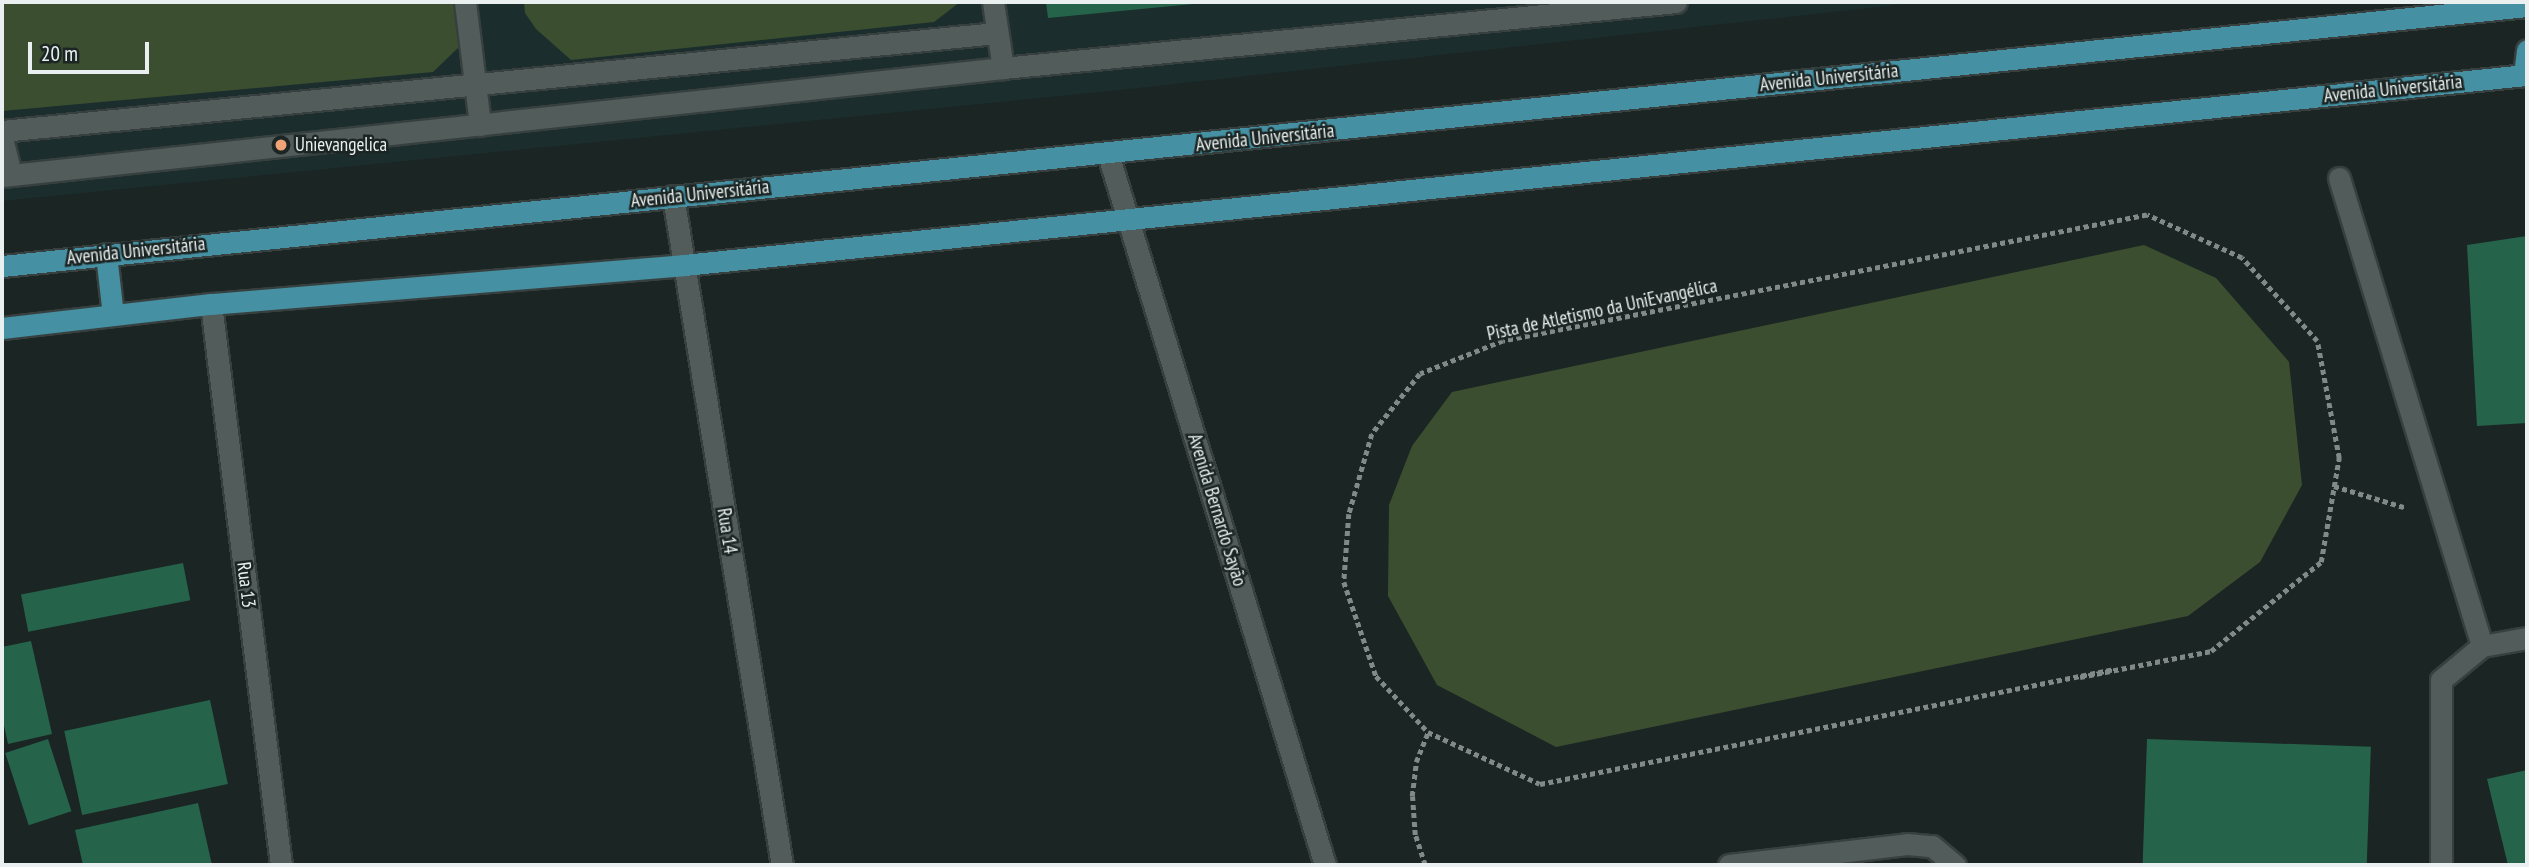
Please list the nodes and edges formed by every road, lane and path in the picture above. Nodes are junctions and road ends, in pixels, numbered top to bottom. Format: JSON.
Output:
{"nodes":[{"id":1,"x":465,"y":2,"type":"edge"},
{"id":2,"x":993,"y":2,"type":"edge"},
{"id":3,"x":1676,"y":2,"type":"edge"},
{"id":4,"x":2527,"y":6,"type":"edge"},
{"id":5,"x":997,"y":33,"type":"junction"},
{"id":6,"x":2527,"y":50,"type":"edge"},
{"id":7,"x":1003,"y":68,"type":"junction"},
{"id":8,"x":2526,"y":75,"type":"edge"},
{"id":9,"x":473,"y":85,"type":"junction"},
{"id":10,"x":480,"y":125,"type":"junction"},
{"id":11,"x":2,"y":131,"type":"edge"},
{"id":12,"x":2,"y":138,"type":"edge"},
{"id":13,"x":1108,"y":154,"type":"junction"},
{"id":14,"x":6,"y":176,"type":"edge"},
{"id":15,"x":2339,"y":178,"type":"dead end"},
{"id":16,"x":673,"y":196,"type":"junction"},
{"id":17,"x":1129,"y":218,"type":"junction"},
{"id":18,"x":106,"y":254,"type":"junction"},
{"id":19,"x":684,"y":265,"type":"junction"},
{"id":20,"x":2,"y":266,"type":"edge"},
{"id":21,"x":211,"y":304,"type":"junction"},
{"id":22,"x":113,"y":315,"type":"junction"},
{"id":23,"x":2,"y":328,"type":"edge"},
{"id":24,"x":2334,"y":486,"type":"junction"},
{"id":25,"x":2443,"y":518,"type":"junction"},
{"id":26,"x":2527,"y":638,"type":"edge"},
{"id":27,"x":2482,"y":646,"type":"junction"},
{"id":28,"x":2115,"y":669,"type":"dead end"},
{"id":29,"x":2080,"y":677,"type":"junction"},
{"id":30,"x":1428,"y":732,"type":"junction"},
{"id":31,"x":1853,"y":858,"type":"edge"},
{"id":32,"x":1743,"y":864,"type":"edge"},
{"id":33,"x":281,"y":865,"type":"edge"},
{"id":34,"x":782,"y":865,"type":"edge"},
{"id":35,"x":1325,"y":865,"type":"edge"},
{"id":36,"x":1426,"y":865,"type":"edge"},
{"id":37,"x":1955,"y":865,"type":"edge"},
{"id":38,"x":2441,"y":865,"type":"edge"}],
"edges":[{"from":1,"to":9,"type":"street"},
{"from":2,"to":5,"type":"street"},
{"from":3,"to":7,"type":"street"},
{"from":4,"to":13,"type":"main road","name":"Avenida Universitária"},
{"from":5,"to":7,"type":"street"},
{"from":5,"to":9,"type":"street"},
{"from":6,"to":8,"type":"main road"},
{"from":7,"to":10,"type":"street"},
{"from":8,"to":17,"type":"main road","name":"Avenida Universitária"},
{"from":9,"to":10,"type":"street"},
{"from":9,"to":11,"type":"street"},
{"from":10,"to":14,"type":"street"},
{"from":12,"to":14,"type":"street"},
{"from":13,"to":16,"type":"main road","name":"Avenida Universitária"},
{"from":13,"to":17,"type":"street","name":"Avenida Bernardo Sayão"},
{"from":15,"to":25,"type":"street"},
{"from":16,"to":18,"type":"main road","name":"Avenida Universitária"},
{"from":16,"to":19,"type":"street","name":"Rua 14"},
{"from":17,"to":19,"type":"main road","name":"Avenida Universitária"},
{"from":17,"to":35,"type":"street","name":"Avenida Bernardo Sayão"},
{"from":18,"to":20,"type":"main road","name":"Avenida Universitária"},
{"from":18,"to":22,"type":"main road"},
{"from":19,"to":21,"type":"main road","name":"Avenida Universitária"},
{"from":19,"to":34,"type":"street","name":"Rua 14"},
{"from":21,"to":22,"type":"main road","name":"Avenida Universitária"},
{"from":21,"to":33,"type":"street","name":"Rua 13"},
{"from":22,"to":23,"type":"main road","name":"Avenida Universitária"},
{"from":24,"to":25,"type":"path"},
{"from":24,"to":29,"type":"path","name":"Pista de Atletismo da UniEvangélica"},
{"from":24,"to":30,"type":"path","name":"Pista de Atletismo da UniEvangélica"},
{"from":25,"to":27,"type":"street"},
{"from":26,"to":27,"type":"street"},
{"from":27,"to":38,"type":"street"},
{"from":28,"to":29,"type":"path","name":"Pista de Atletismo da UniEvangélica"},
{"from":29,"to":30,"type":"path","name":"Pista de Atletismo da UniEvangélica"},
{"from":30,"to":36,"type":"path"},
{"from":31,"to":32,"type":"street"},
{"from":31,"to":37,"type":"street"}]}
